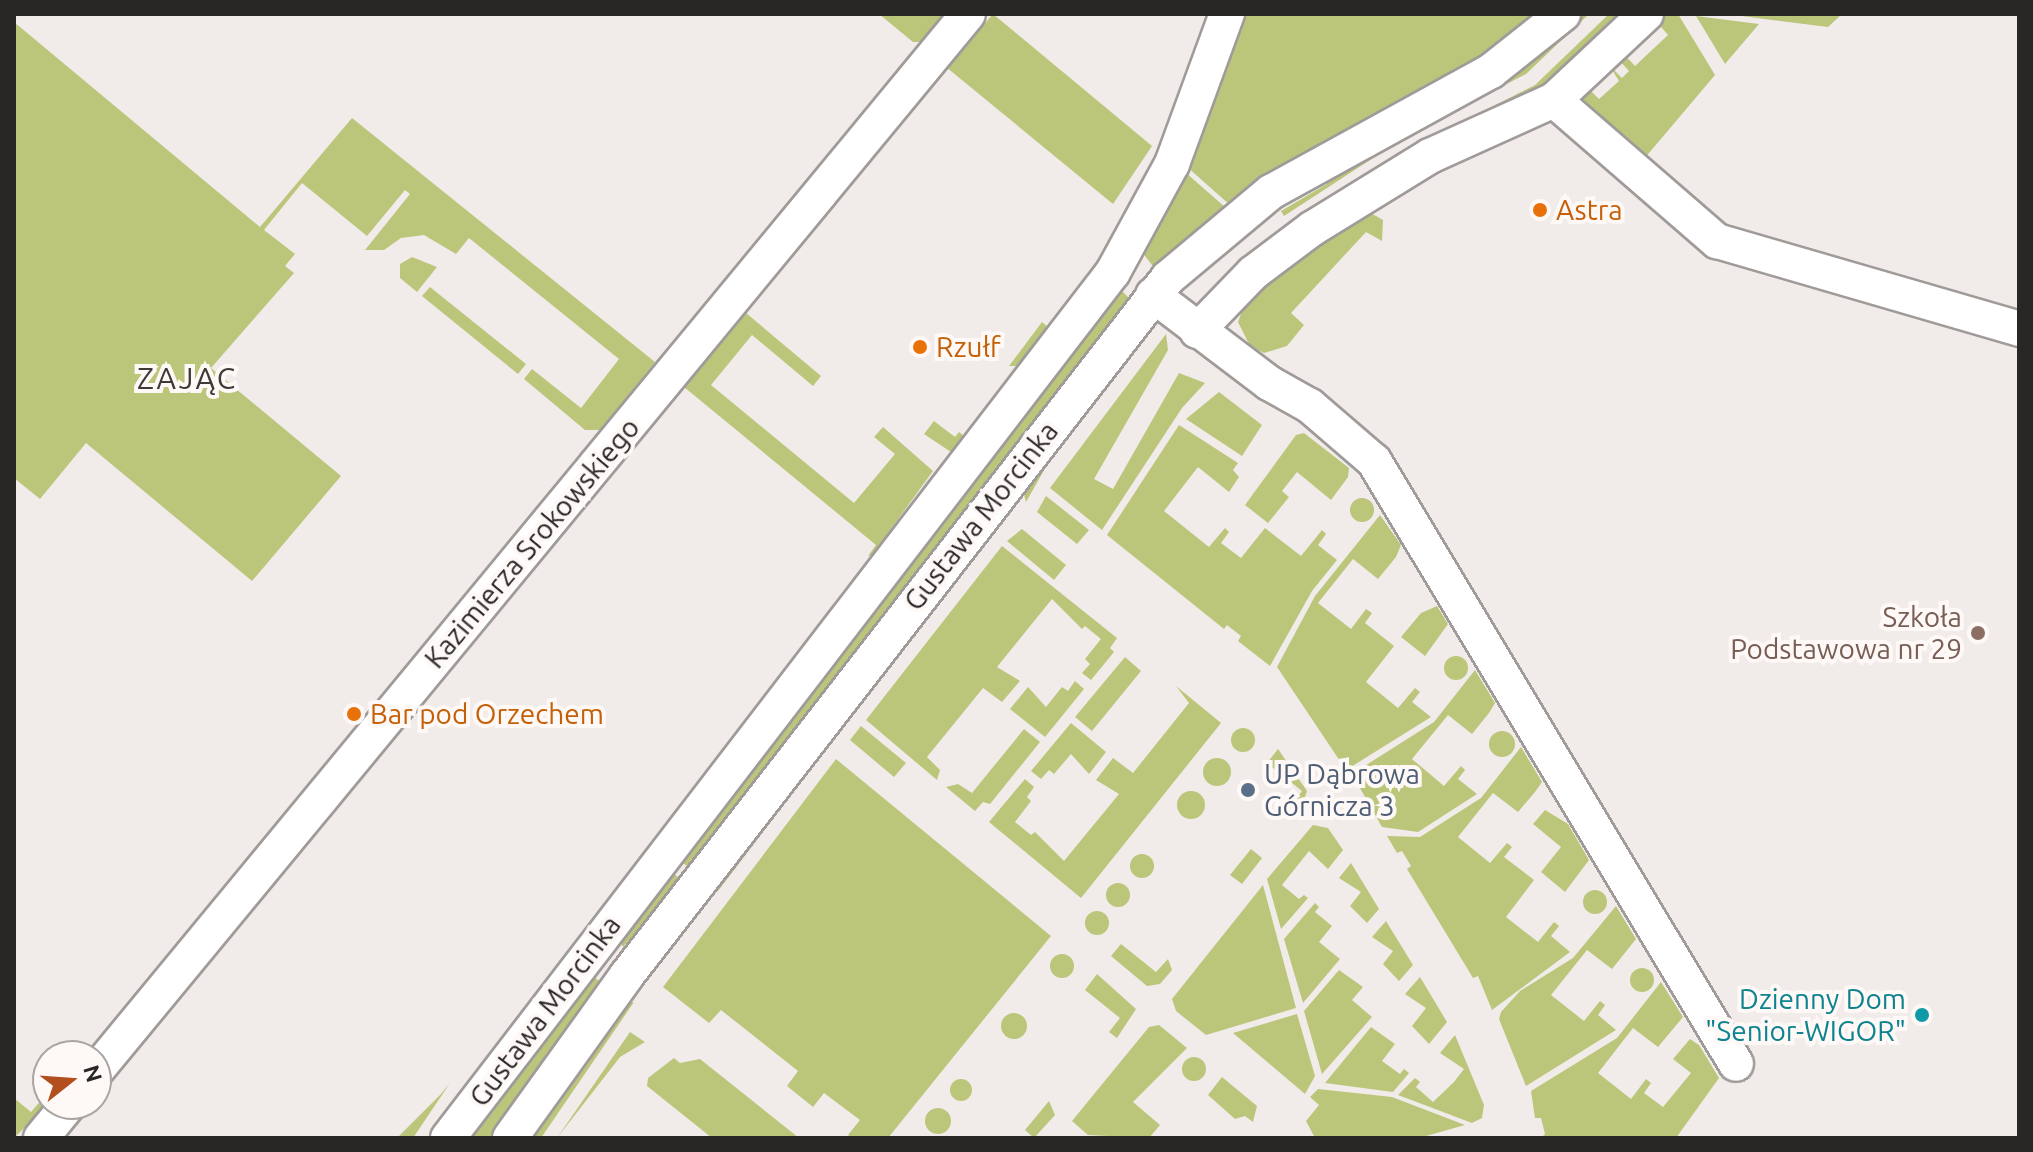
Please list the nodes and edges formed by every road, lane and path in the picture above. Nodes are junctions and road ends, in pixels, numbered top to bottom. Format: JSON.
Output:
{"nodes":[{"id":1,"x":968,"y":14,"type":"edge"},
{"id":2,"x":1227,"y":14,"type":"edge"},
{"id":3,"x":1563,"y":14,"type":"edge"},
{"id":4,"x":1646,"y":14,"type":"edge"},
{"id":5,"x":1554,"y":100,"type":"junction"},
{"id":6,"x":1153,"y":295,"type":"junction"},
{"id":7,"x":2019,"y":329,"type":"edge"},
{"id":8,"x":1197,"y":331,"type":"junction"},
{"id":9,"x":593,"y":948,"type":"junction"},
{"id":10,"x":627,"y":975,"type":"junction"},
{"id":11,"x":112,"y":1052,"type":"edge"},
{"id":12,"x":1736,"y":1064,"type":"dead end"},
{"id":13,"x":56,"y":1120,"type":"edge"},
{"id":14,"x":41,"y":1138,"type":"edge"},
{"id":15,"x":448,"y":1138,"type":"edge"},
{"id":16,"x":510,"y":1138,"type":"edge"}],
"edges":[{"from":1,"to":11,"type":"street","name":"Kazimierza Srokowskiego"},
{"from":2,"to":9,"type":"street","name":"Gustawa Morcinka"},
{"from":3,"to":6,"type":"street","name":"Gustawa Morcinka"},
{"from":4,"to":5,"type":"street"},
{"from":5,"to":7,"type":"street"},
{"from":5,"to":8,"type":"street"},
{"from":6,"to":8,"type":"street"},
{"from":6,"to":10,"type":"street","name":"Gustawa Morcinka"},
{"from":8,"to":12,"type":"street"},
{"from":9,"to":10,"type":"street"},
{"from":9,"to":15,"type":"street","name":"Gustawa Morcinka"},
{"from":10,"to":16,"type":"street","name":"Gustawa Morcinka"},
{"from":13,"to":14,"type":"street"}]}
